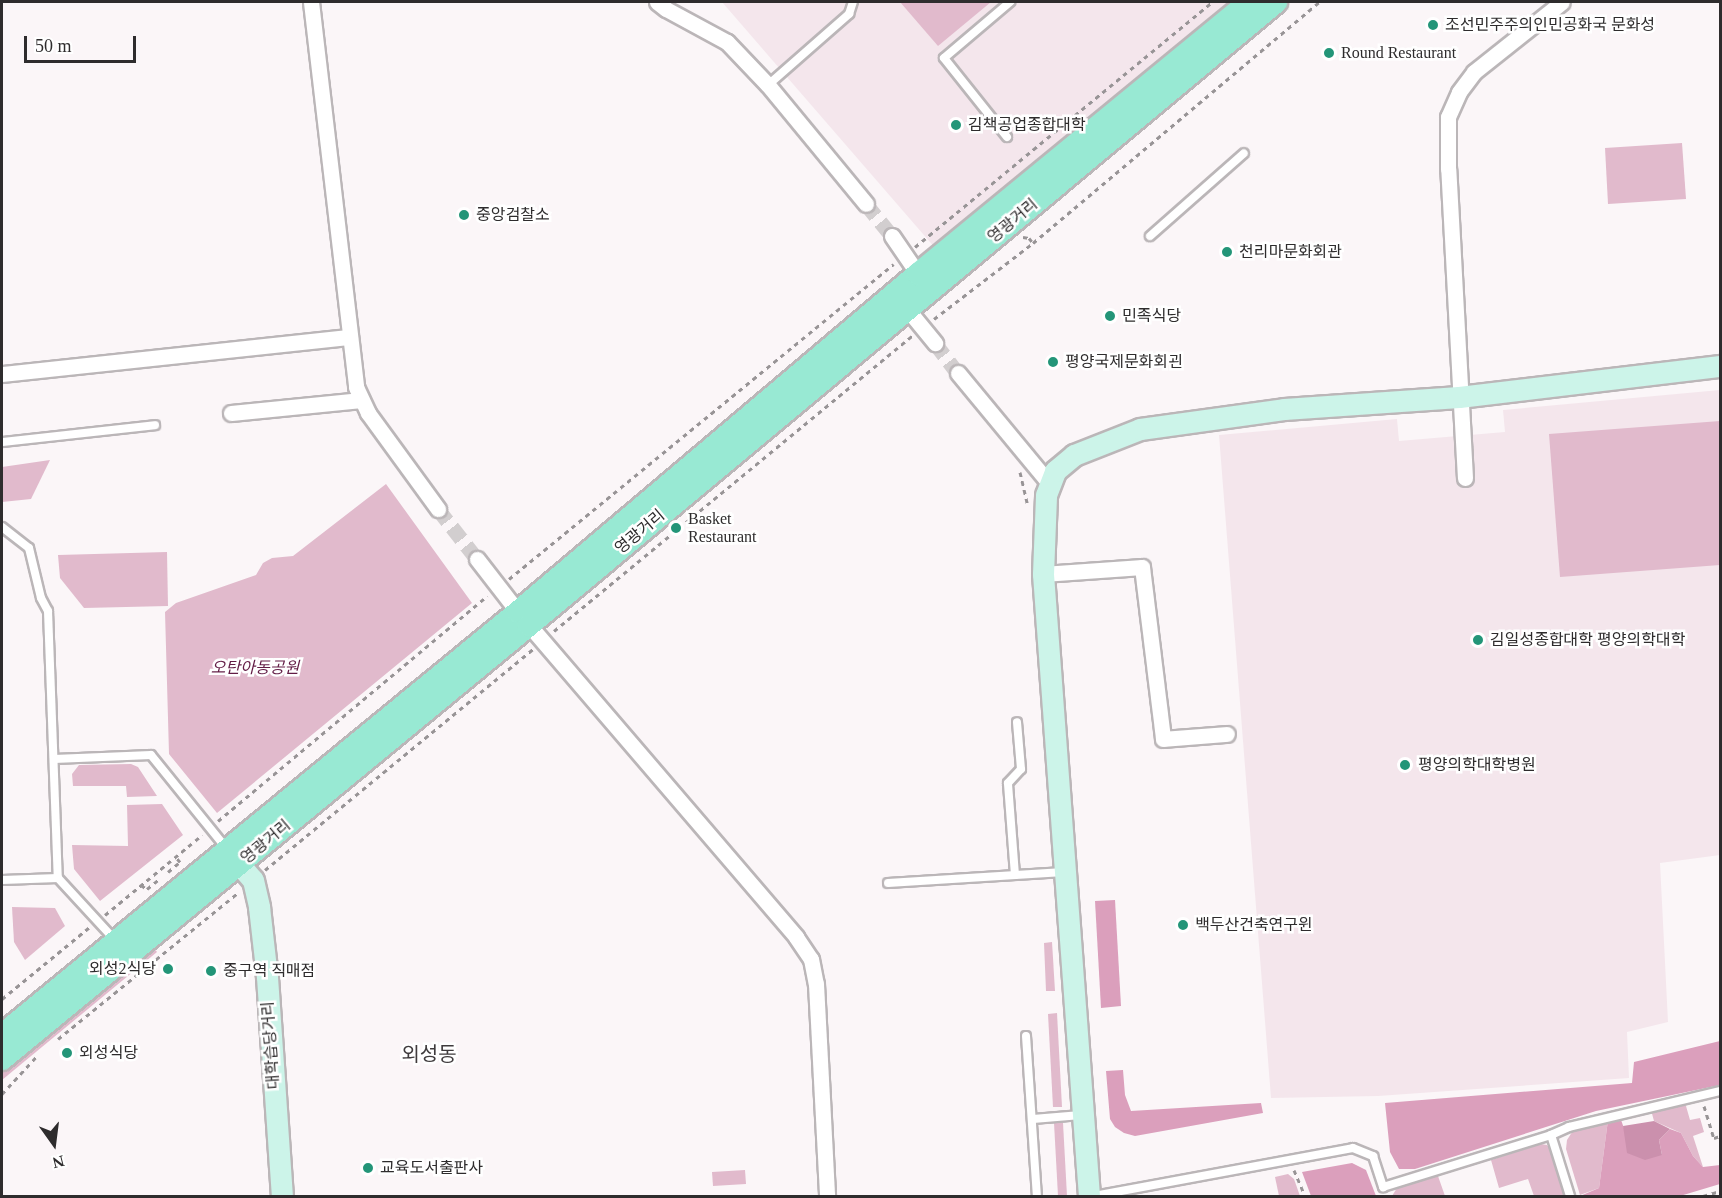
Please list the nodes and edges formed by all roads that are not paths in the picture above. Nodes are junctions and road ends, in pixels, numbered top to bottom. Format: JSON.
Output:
{"nodes":[{"id":1,"x":311,"y":2,"type":"edge"},
{"id":2,"x":657,"y":2,"type":"edge"},
{"id":3,"x":853,"y":2,"type":"edge"},
{"id":4,"x":1010,"y":2,"type":"edge"},
{"id":5,"x":1249,"y":2,"type":"edge"},
{"id":6,"x":1276,"y":2,"type":"edge"},
{"id":7,"x":1562,"y":2,"type":"edge"},
{"id":8,"x":768,"y":85,"type":"junction"},
{"id":9,"x":1007,"y":137,"type":"dead end"},
{"id":10,"x":1244,"y":153,"type":"dead end"},
{"id":11,"x":866,"y":204,"type":"tunnel mouth"},
{"id":12,"x":892,"y":236,"type":"tunnel mouth"},
{"id":13,"x":1150,"y":236,"type":"dead end"},
{"id":14,"x":918,"y":274,"type":"junction"},
{"id":15,"x":908,"y":310,"type":"junction"},
{"id":16,"x":350,"y":337,"type":"junction"},
{"id":17,"x":935,"y":343,"type":"tunnel mouth"},
{"id":18,"x":1720,"y":366,"type":"edge"},
{"id":19,"x":958,"y":373,"type":"tunnel mouth"},
{"id":20,"x":2,"y":374,"type":"edge"},
{"id":21,"x":1459,"y":397,"type":"junction"},
{"id":22,"x":361,"y":400,"type":"junction"},
{"id":23,"x":231,"y":413,"type":"dead end"},
{"id":24,"x":155,"y":425,"type":"dead end"},
{"id":25,"x":2,"y":442,"type":"edge"},
{"id":26,"x":1465,"y":478,"type":"dead end"},
{"id":27,"x":1049,"y":483,"type":"junction"},
{"id":28,"x":438,"y":509,"type":"tunnel mouth"},
{"id":29,"x":2,"y":527,"type":"edge"},
{"id":30,"x":477,"y":560,"type":"tunnel mouth"},
{"id":31,"x":1043,"y":573,"type":"junction"},
{"id":32,"x":530,"y":626,"type":"junction"},
{"id":33,"x":1017,"y":722,"type":"dead end"},
{"id":34,"x":1227,"y":734,"type":"dead end"},
{"id":35,"x":54,"y":759,"type":"junction"},
{"id":36,"x":240,"y":865,"type":"junction"},
{"id":37,"x":1064,"y":872,"type":"junction"},
{"id":38,"x":1016,"y":875,"type":"junction"},
{"id":39,"x":58,"y":878,"type":"junction"},
{"id":40,"x":2,"y":880,"type":"edge"},
{"id":41,"x":888,"y":883,"type":"dead end"},
{"id":42,"x":116,"y":941,"type":"junction"},
{"id":43,"x":7,"y":1029,"type":"edge"},
{"id":44,"x":1026,"y":1036,"type":"dead end"},
{"id":45,"x":2,"y":1059,"type":"edge"},
{"id":46,"x":1720,"y":1091,"type":"edge"},
{"id":47,"x":1082,"y":1115,"type":"junction"},
{"id":48,"x":1033,"y":1119,"type":"junction"},
{"id":49,"x":1551,"y":1136,"type":"junction"},
{"id":50,"x":1383,"y":1187,"type":"junction"},
{"id":51,"x":282,"y":1197,"type":"edge"},
{"id":52,"x":827,"y":1197,"type":"edge"},
{"id":53,"x":1037,"y":1197,"type":"edge"},
{"id":54,"x":1089,"y":1197,"type":"edge"},
{"id":55,"x":1094,"y":1197,"type":"edge"},
{"id":56,"x":1386,"y":1197,"type":"edge"},
{"id":57,"x":1570,"y":1197,"type":"edge"}],
"edges":[{"from":1,"to":16,"type":"street"},
{"from":2,"to":8,"type":"street"},
{"from":3,"to":8,"type":"lane"},
{"from":4,"to":9,"type":"lane"},
{"from":5,"to":14,"type":"main road","name":"영광거리"},
{"from":6,"to":15,"type":"main road","name":"영광거리"},
{"from":7,"to":21,"type":"street"},
{"from":8,"to":11,"type":"street"},
{"from":10,"to":13,"type":"lane"},
{"from":12,"to":14,"type":"street"},
{"from":14,"to":32,"type":"main road","name":"영광거리"},
{"from":15,"to":17,"type":"street"},
{"from":15,"to":32,"type":"main road","name":"영광거리"},
{"from":16,"to":20,"type":"street"},
{"from":16,"to":22,"type":"street"},
{"from":18,"to":21,"type":"street"},
{"from":19,"to":27,"type":"street"},
{"from":21,"to":26,"type":"street"},
{"from":21,"to":27,"type":"street"},
{"from":22,"to":23,"type":"street"},
{"from":22,"to":28,"type":"street"},
{"from":24,"to":25,"type":"lane"},
{"from":27,"to":31,"type":"street"},
{"from":29,"to":35,"type":"lane"},
{"from":30,"to":32,"type":"street"},
{"from":31,"to":34,"type":"street"},
{"from":31,"to":37,"type":"street"},
{"from":32,"to":36,"type":"main road","name":"영광거리"},
{"from":32,"to":52,"type":"street"},
{"from":33,"to":38,"type":"lane"},
{"from":35,"to":36,"type":"lane"},
{"from":35,"to":39,"type":"lane"},
{"from":36,"to":42,"type":"main road","name":"영광거리"},
{"from":36,"to":45,"type":"main road","name":"영광거리"},
{"from":36,"to":51,"type":"street","name":"대학습당거리"},
{"from":37,"to":38,"type":"lane"},
{"from":37,"to":47,"type":"street"},
{"from":38,"to":41,"type":"lane"},
{"from":39,"to":40,"type":"lane"},
{"from":39,"to":42,"type":"lane"},
{"from":42,"to":43,"type":"main road","name":"영광거리"},
{"from":44,"to":48,"type":"lane"},
{"from":46,"to":49,"type":"lane"},
{"from":47,"to":48,"type":"lane"},
{"from":47,"to":54,"type":"street"},
{"from":48,"to":53,"type":"lane"},
{"from":49,"to":50,"type":"lane"},
{"from":49,"to":57,"type":"lane"},
{"from":50,"to":55,"type":"lane"},
{"from":50,"to":56,"type":"lane"}]}
